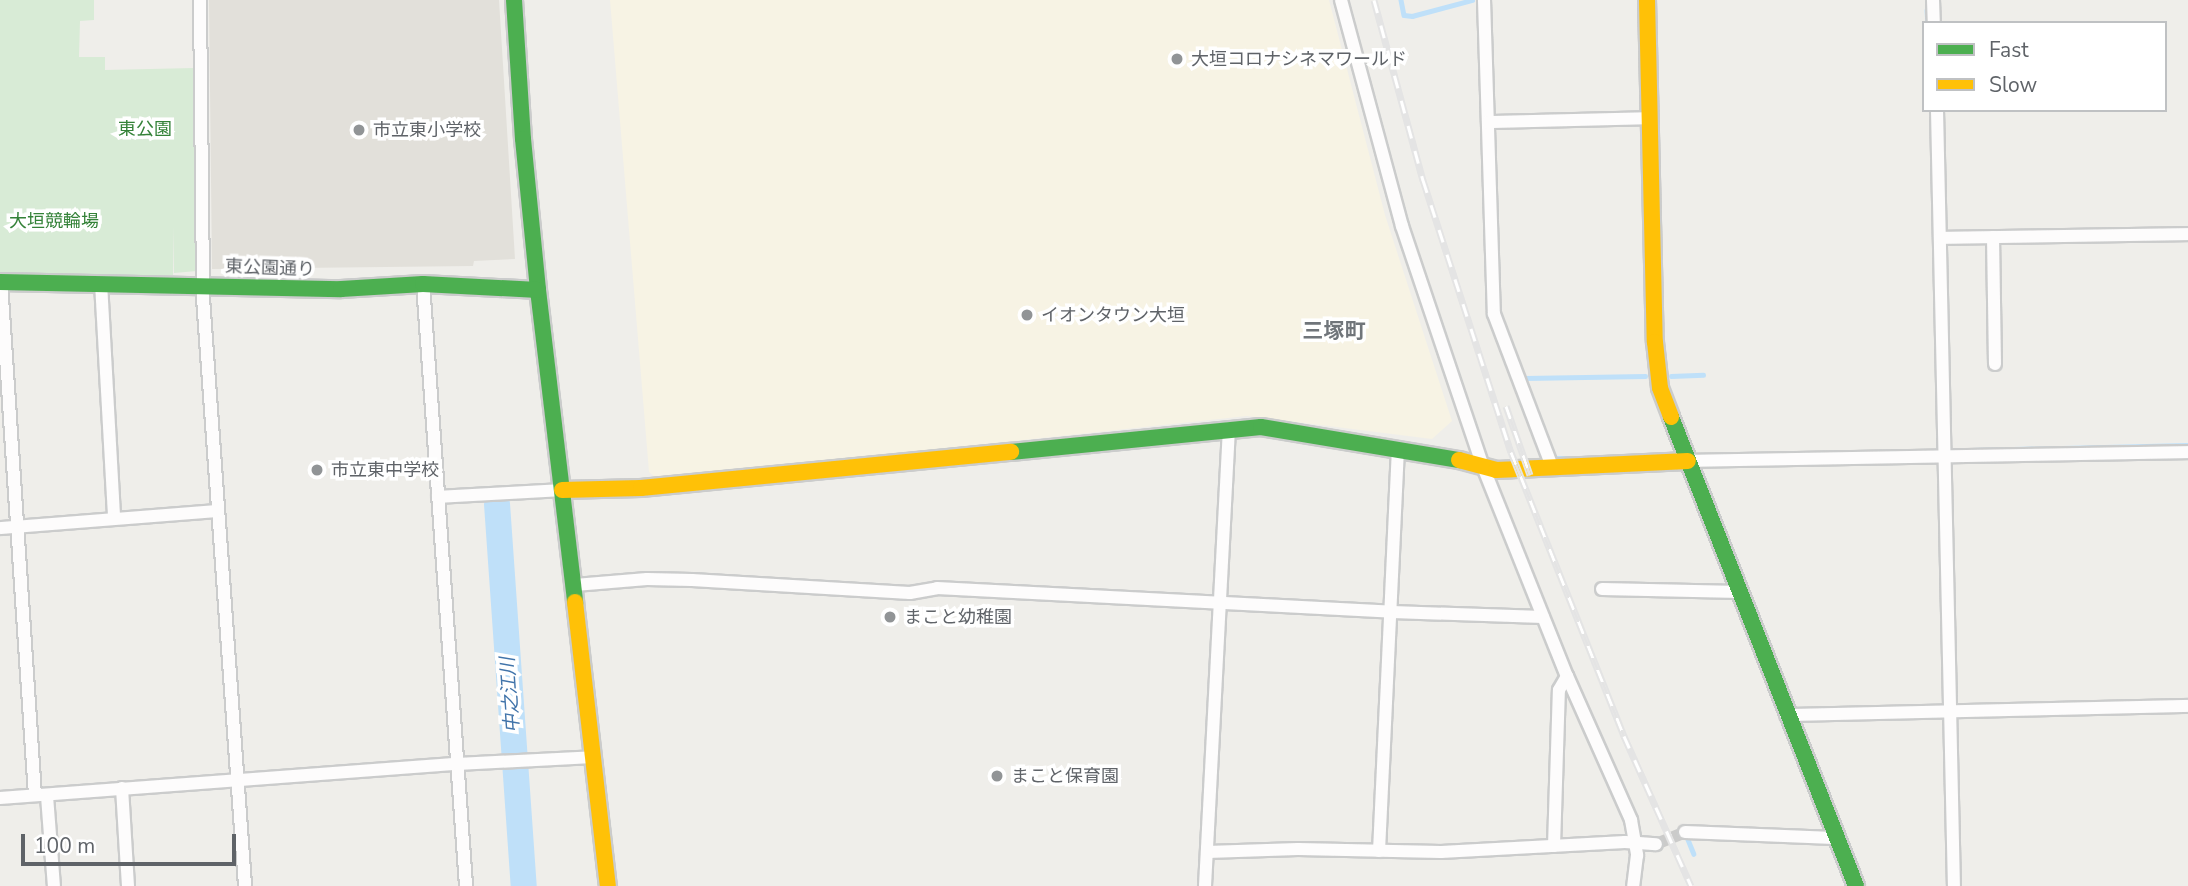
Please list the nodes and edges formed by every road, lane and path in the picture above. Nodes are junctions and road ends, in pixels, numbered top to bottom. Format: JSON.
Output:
{"nodes":[{"id":1,"x":200,"y":0,"type":"edge"},
{"id":2,"x":514,"y":0,"type":"edge"},
{"id":3,"x":1341,"y":0,"type":"edge"},
{"id":4,"x":1484,"y":0,"type":"edge"},
{"id":5,"x":1647,"y":0,"type":"edge"},
{"id":6,"x":1933,"y":0,"type":"edge"},
{"id":7,"x":1934,"y":21,"type":"edge"},
{"id":8,"x":1937,"y":112,"type":"edge"},
{"id":9,"x":1650,"y":118,"type":"junction"},
{"id":10,"x":1488,"y":122,"type":"junction"},
{"id":11,"x":2188,"y":234,"type":"edge"},
{"id":12,"x":1993,"y":237,"type":"junction"},
{"id":13,"x":1940,"y":238,"type":"junction"},
{"id":14,"x":0,"y":282,"type":"edge"},
{"id":15,"x":101,"y":283,"type":"junction"},
{"id":16,"x":423,"y":284,"type":"junction"},
{"id":17,"x":202,"y":285,"type":"junction"},
{"id":18,"x":538,"y":290,"type":"junction"},
{"id":19,"x":1995,"y":364,"type":"dead end"},
{"id":20,"x":1228,"y":429,"type":"junction"},
{"id":21,"x":1398,"y":450,"type":"junction"},
{"id":22,"x":2188,"y":452,"type":"edge"},
{"id":23,"x":1944,"y":457,"type":"junction"},
{"id":24,"x":1688,"y":461,"type":"junction"},
{"id":25,"x":1482,"y":464,"type":"junction"},
{"id":26,"x":1552,"y":467,"type":"junction"},
{"id":27,"x":562,"y":490,"type":"junction"},
{"id":28,"x":438,"y":497,"type":"junction"},
{"id":29,"x":217,"y":511,"type":"junction"},
{"id":30,"x":114,"y":519,"type":"junction"},
{"id":31,"x":16,"y":527,"type":"junction"},
{"id":32,"x":0,"y":528,"type":"edge"},
{"id":33,"x":575,"y":585,"type":"junction"},
{"id":34,"x":1602,"y":589,"type":"dead end"},
{"id":35,"x":1740,"y":592,"type":"junction"},
{"id":36,"x":1219,"y":602,"type":"junction"},
{"id":37,"x":1392,"y":612,"type":"junction"},
{"id":38,"x":1543,"y":617,"type":"junction"},
{"id":39,"x":1567,"y":676,"type":"junction"},
{"id":40,"x":2188,"y":706,"type":"edge"},
{"id":41,"x":1951,"y":710,"type":"junction"},
{"id":42,"x":1786,"y":715,"type":"junction"},
{"id":43,"x":593,"y":757,"type":"junction"},
{"id":44,"x":457,"y":764,"type":"junction"},
{"id":45,"x":237,"y":780,"type":"junction"},
{"id":46,"x":122,"y":788,"type":"junction"},
{"id":47,"x":41,"y":796,"type":"junction"},
{"id":48,"x":0,"y":798,"type":"edge"},
{"id":49,"x":1685,"y":832,"type":"tunnel mouth"},
{"id":50,"x":1835,"y":838,"type":"junction"},
{"id":51,"x":1636,"y":843,"type":"junction"},
{"id":52,"x":1656,"y":844,"type":"tunnel mouth"},
{"id":53,"x":1554,"y":846,"type":"junction"},
{"id":54,"x":1379,"y":851,"type":"junction"},
{"id":55,"x":1207,"y":852,"type":"junction"},
{"id":56,"x":54,"y":886,"type":"edge"},
{"id":57,"x":128,"y":886,"type":"edge"},
{"id":58,"x":245,"y":886,"type":"edge"},
{"id":59,"x":466,"y":886,"type":"edge"},
{"id":60,"x":608,"y":886,"type":"edge"},
{"id":61,"x":1205,"y":886,"type":"edge"},
{"id":62,"x":1633,"y":886,"type":"edge"},
{"id":63,"x":1856,"y":886,"type":"edge"},
{"id":64,"x":1954,"y":886,"type":"edge"}],
"edges":[{"from":1,"to":17,"type":"street"},
{"from":2,"to":18,"type":"street"},
{"from":3,"to":25,"type":"street"},
{"from":4,"to":10,"type":"street"},
{"from":5,"to":9,"type":"street"},
{"from":6,"to":7,"type":"street"},
{"from":8,"to":13,"type":"street"},
{"from":9,"to":10,"type":"street"},
{"from":9,"to":24,"type":"street"},
{"from":10,"to":26,"type":"street"},
{"from":11,"to":12,"type":"street"},
{"from":12,"to":13,"type":"street"},
{"from":12,"to":19,"type":"street"},
{"from":13,"to":23,"type":"street"},
{"from":14,"to":15,"type":"street","name":"東公園通り"},
{"from":14,"to":31,"type":"street"},
{"from":15,"to":17,"type":"street","name":"東公園通り"},
{"from":15,"to":30,"type":"street"},
{"from":16,"to":17,"type":"street","name":"東公園通り"},
{"from":16,"to":18,"type":"street","name":"東公園通り"},
{"from":16,"to":28,"type":"street"},
{"from":17,"to":29,"type":"street"},
{"from":18,"to":27,"type":"street"},
{"from":20,"to":21,"type":"street"},
{"from":20,"to":27,"type":"street"},
{"from":20,"to":36,"type":"street"},
{"from":21,"to":25,"type":"street"},
{"from":21,"to":37,"type":"street"},
{"from":22,"to":23,"type":"street"},
{"from":23,"to":24,"type":"street"},
{"from":23,"to":41,"type":"street"},
{"from":24,"to":26,"type":"street"},
{"from":24,"to":35,"type":"street"},
{"from":25,"to":26,"type":"street"},
{"from":25,"to":38,"type":"street"},
{"from":27,"to":28,"type":"street"},
{"from":27,"to":33,"type":"street"},
{"from":28,"to":44,"type":"street"},
{"from":29,"to":30,"type":"street"},
{"from":29,"to":45,"type":"street"},
{"from":30,"to":31,"type":"street"},
{"from":31,"to":32,"type":"street"},
{"from":31,"to":47,"type":"street"},
{"from":33,"to":36,"type":"street"},
{"from":33,"to":43,"type":"street"},
{"from":34,"to":35,"type":"street"},
{"from":35,"to":42,"type":"street"},
{"from":36,"to":37,"type":"street"},
{"from":36,"to":55,"type":"street"},
{"from":37,"to":38,"type":"street"},
{"from":37,"to":54,"type":"street"},
{"from":38,"to":39,"type":"street"},
{"from":39,"to":51,"type":"street"},
{"from":39,"to":53,"type":"street"},
{"from":40,"to":41,"type":"street"},
{"from":41,"to":42,"type":"street"},
{"from":41,"to":64,"type":"street"},
{"from":42,"to":50,"type":"street"},
{"from":43,"to":44,"type":"street"},
{"from":43,"to":60,"type":"street"},
{"from":44,"to":45,"type":"street"},
{"from":44,"to":59,"type":"street"},
{"from":45,"to":46,"type":"street"},
{"from":45,"to":58,"type":"street"},
{"from":46,"to":47,"type":"street"},
{"from":46,"to":57,"type":"street"},
{"from":47,"to":48,"type":"street"},
{"from":47,"to":56,"type":"street"},
{"from":49,"to":50,"type":"street"},
{"from":50,"to":63,"type":"street"},
{"from":51,"to":52,"type":"street"},
{"from":51,"to":53,"type":"street"},
{"from":51,"to":62,"type":"street"},
{"from":53,"to":54,"type":"street"},
{"from":54,"to":55,"type":"street"},
{"from":55,"to":61,"type":"street"}]}
